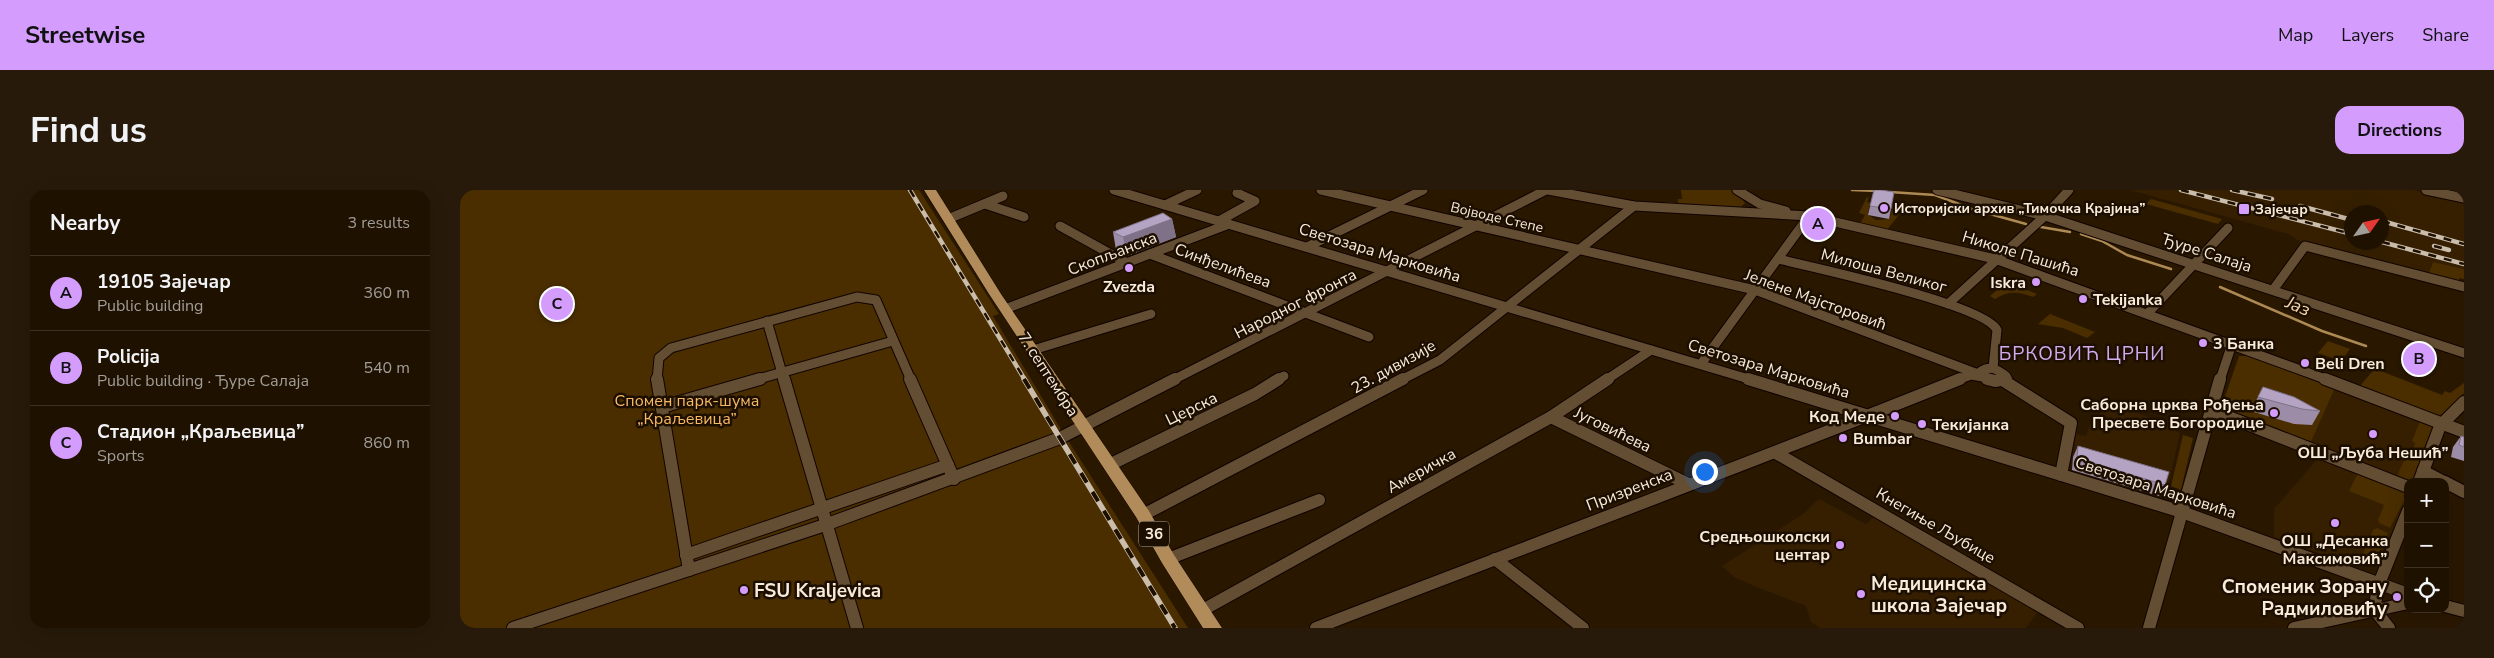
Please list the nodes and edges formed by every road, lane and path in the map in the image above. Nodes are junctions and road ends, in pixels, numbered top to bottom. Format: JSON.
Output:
{"nodes":[{"id":1,"x":930,"y":190,"type":"edge"},
{"id":2,"x":1114,"y":190,"type":"edge"},
{"id":3,"x":1152,"y":190,"type":"edge"},
{"id":4,"x":1197,"y":190,"type":"edge"},
{"id":5,"x":1321,"y":190,"type":"edge"},
{"id":6,"x":1424,"y":190,"type":"edge"},
{"id":7,"x":1547,"y":190,"type":"edge"},
{"id":8,"x":1937,"y":190,"type":"edge"},
{"id":9,"x":2070,"y":190,"type":"edge"},
{"id":10,"x":2426,"y":190,"type":"edge"},
{"id":11,"x":1740,"y":192,"type":"edge"},
{"id":12,"x":1237,"y":193,"type":"dead end"},
{"id":13,"x":1003,"y":196,"type":"dead end"},
{"id":14,"x":1136,"y":197,"type":"junction"},
{"id":15,"x":2464,"y":198,"type":"edge"},
{"id":16,"x":985,"y":204,"type":"junction"},
{"id":17,"x":1165,"y":205,"type":"junction"},
{"id":18,"x":1634,"y":206,"type":"junction"},
{"id":19,"x":1766,"y":206,"type":"junction"},
{"id":20,"x":1391,"y":207,"type":"junction"},
{"id":21,"x":1750,"y":207,"type":"junction"},
{"id":22,"x":1739,"y":213,"type":"junction"},
{"id":23,"x":1758,"y":214,"type":"junction"},
{"id":24,"x":1024,"y":216,"type":"dead end"},
{"id":25,"x":1809,"y":216,"type":"junction"},
{"id":26,"x":2045,"y":216,"type":"junction"},
{"id":27,"x":948,"y":219,"type":"junction"},
{"id":28,"x":1224,"y":223,"type":"junction"},
{"id":29,"x":1060,"y":226,"type":"dead end"},
{"id":30,"x":1477,"y":227,"type":"junction"},
{"id":31,"x":2228,"y":228,"type":"dead end"},
{"id":32,"x":1307,"y":247,"type":"junction"},
{"id":33,"x":1579,"y":250,"type":"junction"},
{"id":34,"x":1150,"y":254,"type":"junction"},
{"id":35,"x":1778,"y":259,"type":"junction"},
{"id":36,"x":1995,"y":259,"type":"junction"},
{"id":37,"x":1127,"y":263,"type":"junction"},
{"id":38,"x":2194,"y":263,"type":"junction"},
{"id":39,"x":1387,"y":273,"type":"junction"},
{"id":40,"x":2464,"y":287,"type":"edge"},
{"id":41,"x":1755,"y":290,"type":"junction"},
{"id":42,"x":2273,"y":290,"type":"junction"},
{"id":43,"x":1948,"y":304,"type":"junction"},
{"id":44,"x":1006,"y":309,"type":"junction"},
{"id":45,"x":1507,"y":309,"type":"junction"},
{"id":46,"x":1308,"y":312,"type":"junction"},
{"id":47,"x":2148,"y":313,"type":"junction"},
{"id":48,"x":1151,"y":314,"type":"dead end"},
{"id":49,"x":767,"y":321,"type":"junction"},
{"id":50,"x":1369,"y":337,"type":"dead end"},
{"id":51,"x":892,"y":341,"type":"junction"},
{"id":52,"x":2232,"y":344,"type":"junction"},
{"id":53,"x":1033,"y":350,"type":"junction"},
{"id":54,"x":1651,"y":350,"type":"junction"},
{"id":55,"x":2464,"y":353,"type":"edge"},
{"id":56,"x":1702,"y":364,"type":"junction"},
{"id":57,"x":1994,"y":368,"type":"junction"},
{"id":58,"x":781,"y":373,"type":"junction"},
{"id":59,"x":1284,"y":376,"type":"dead end"},
{"id":60,"x":1982,"y":376,"type":"junction"},
{"id":61,"x":2004,"y":380,"type":"junction"},
{"id":62,"x":2463,"y":403,"type":"edge"},
{"id":63,"x":662,"y":407,"type":"junction"},
{"id":64,"x":2211,"y":410,"type":"junction"},
{"id":65,"x":1551,"y":417,"type":"junction"},
{"id":66,"x":1867,"y":417,"type":"junction"},
{"id":67,"x":2443,"y":423,"type":"junction"},
{"id":68,"x":1084,"y":427,"type":"junction"},
{"id":69,"x":2464,"y":432,"type":"edge"},
{"id":70,"x":1776,"y":453,"type":"junction"},
{"id":71,"x":948,"y":465,"type":"junction"},
{"id":72,"x":1109,"y":465,"type":"junction"},
{"id":73,"x":2061,"y":475,"type":"junction"},
{"id":74,"x":2421,"y":476,"type":"edge"},
{"id":75,"x":954,"y":479,"type":"junction"},
{"id":76,"x":1688,"y":484,"type":"junction"},
{"id":77,"x":2449,"y":484,"type":"edge"},
{"id":78,"x":2404,"y":485,"type":"edge"},
{"id":79,"x":2464,"y":492,"type":"edge"},
{"id":80,"x":1319,"y":500,"type":"dead end"},
{"id":81,"x":822,"y":509,"type":"junction"},
{"id":82,"x":2182,"y":512,"type":"junction"},
{"id":83,"x":1143,"y":515,"type":"junction"},
{"id":84,"x":2404,"y":521,"type":"edge"},
{"id":85,"x":825,"y":525,"type":"junction"},
{"id":86,"x":686,"y":555,"type":"junction"},
{"id":87,"x":1168,"y":559,"type":"junction"},
{"id":88,"x":1495,"y":559,"type":"junction"},
{"id":89,"x":689,"y":570,"type":"junction"},
{"id":90,"x":2379,"y":584,"type":"junction"},
{"id":91,"x":2404,"y":593,"type":"edge"},
{"id":92,"x":2404,"y":603,"type":"edge"},
{"id":93,"x":2449,"y":607,"type":"edge"},
{"id":94,"x":2374,"y":610,"type":"junction"},
{"id":95,"x":1202,"y":611,"type":"junction"},
{"id":96,"x":2464,"y":611,"type":"edge"},
{"id":97,"x":513,"y":628,"type":"edge"},
{"id":98,"x":856,"y":628,"type":"edge"},
{"id":99,"x":1213,"y":628,"type":"edge"},
{"id":100,"x":1316,"y":628,"type":"edge"},
{"id":101,"x":1583,"y":628,"type":"edge"},
{"id":102,"x":2078,"y":628,"type":"edge"},
{"id":103,"x":2149,"y":628,"type":"edge"},
{"id":104,"x":2294,"y":628,"type":"edge"},
{"id":105,"x":2389,"y":628,"type":"edge"}],
"edges":[{"from":1,"to":27,"type":"main road","name":"7. септембра","number":"36"},
{"from":2,"to":14,"type":"street","name":"Светозара Марковића"},
{"from":3,"to":14,"type":"street"},
{"from":4,"to":17,"type":"street"},
{"from":5,"to":20,"type":"street","name":"Војводе Степе"},
{"from":6,"to":20,"type":"street"},
{"from":7,"to":18,"type":"street","name":"Николе Пашића"},
{"from":7,"to":30,"type":"street","name":"Народног фронта"},
{"from":8,"to":26,"type":"street","name":"Ђуре Салаја"},
{"from":9,"to":26,"type":"street"},
{"from":10,"to":15,"type":"street"},
{"from":11,"to":19,"type":"street"},
{"from":11,"to":21,"type":"street"},
{"from":12,"to":28,"type":"street","name":"Скопљанска"},
{"from":13,"to":16,"type":"street"},
{"from":14,"to":17,"type":"street","name":"Светозара Марковића"},
{"from":16,"to":24,"type":"street"},
{"from":16,"to":27,"type":"street"},
{"from":17,"to":28,"type":"street","name":"Светозара Марковића"},
{"from":18,"to":22,"type":"street","name":"Николе Пашића"},
{"from":18,"to":33,"type":"street","name":"23. дивизије"},
{"from":19,"to":23,"type":"street"},
{"from":19,"to":25,"type":"street"},
{"from":20,"to":30,"type":"street","name":"Војводе Степе"},
{"from":20,"to":32,"type":"street"},
{"from":21,"to":22,"type":"street"},
{"from":21,"to":23,"type":"street"},
{"from":22,"to":23,"type":"street","name":"Николе Пашића"},
{"from":23,"to":25,"type":"street","name":"Николе Пашића"},
{"from":25,"to":35,"type":"street"},
{"from":25,"to":36,"type":"street","name":"Николе Пашића"},
{"from":26,"to":36,"type":"street"},
{"from":26,"to":38,"type":"street","name":"Ђуре Салаја"},
{"from":27,"to":44,"type":"main road","name":"7. септембра","number":"36"},
{"from":28,"to":32,"type":"street","name":"Светозара Марковића"},
{"from":28,"to":34,"type":"street","name":"Скопљанска"},
{"from":29,"to":37,"type":"street"},
{"from":30,"to":33,"type":"street","name":"Војводе Степе"},
{"from":30,"to":39,"type":"street","name":"Народног фронта"},
{"from":31,"to":38,"type":"street"},
{"from":32,"to":39,"type":"street","name":"Светозара Марковића"},
{"from":33,"to":41,"type":"street","name":"Јелене Мајсторовић"},
{"from":33,"to":45,"type":"street","name":"23. дивизије"},
{"from":34,"to":37,"type":"street","name":"Скопљанска"},
{"from":34,"to":46,"type":"street","name":"Синђелићева"},
{"from":35,"to":41,"type":"street"},
{"from":35,"to":43,"type":"street","name":"Милоша Великог"},
{"from":36,"to":43,"type":"street"},
{"from":36,"to":47,"type":"street","name":"Николе Пашића"},
{"from":37,"to":44,"type":"street","name":"Скопљанска"},
{"from":38,"to":42,"type":"street","name":"Ђуре Салаја"},
{"from":38,"to":47,"type":"street"},
{"from":39,"to":45,"type":"street","name":"Светозара Марковића"},
{"from":39,"to":46,"type":"street","name":"Народног фронта"},
{"from":40,"to":42,"type":"street"},
{"from":41,"to":56,"type":"street"},
{"from":41,"to":60,"type":"street","name":"Јелене Мајсторовић"},
{"from":42,"to":55,"type":"street","name":"Ђуре Салаја"},
{"from":43,"to":57,"type":"street","name":"Милоша Великог"},
{"from":44,"to":53,"type":"main road","name":"7. септембра","number":"36"},
{"from":45,"to":54,"type":"street","name":"Светозара Марковића"},
{"from":45,"to":83,"type":"street","name":"23. дивизије"},
{"from":46,"to":50,"type":"street","name":"Синђелићева"},
{"from":46,"to":68,"type":"street","name":"Народног фронта"},
{"from":47,"to":52,"type":"street","name":"Николе Пашића"},
{"from":48,"to":53,"type":"street"},
{"from":49,"to":51,"type":"street"},
{"from":49,"to":58,"type":"street"},
{"from":49,"to":63,"type":"street"},
{"from":51,"to":58,"type":"street"},
{"from":51,"to":71,"type":"street"},
{"from":52,"to":64,"type":"street"},
{"from":52,"to":67,"type":"street","name":"Николе Пашића"},
{"from":53,"to":68,"type":"main road","name":"7. септембра","number":"36"},
{"from":54,"to":56,"type":"street","name":"Светозара Марковића"},
{"from":54,"to":65,"type":"street","name":"Америчка"},
{"from":56,"to":66,"type":"street","name":"Светозара Марковића"},
{"from":57,"to":60,"type":"street"},
{"from":57,"to":61,"type":"street"},
{"from":58,"to":63,"type":"street"},
{"from":58,"to":81,"type":"street"},
{"from":59,"to":72,"type":"street","name":"Церска"},
{"from":60,"to":61,"type":"street"},
{"from":60,"to":66,"type":"street","name":"Призренска"},
{"from":61,"to":73,"type":"street"},
{"from":62,"to":67,"type":"street"},
{"from":63,"to":86,"type":"street"},
{"from":64,"to":78,"type":"street"},
{"from":64,"to":82,"type":"street"},
{"from":65,"to":76,"type":"street","name":"Југовићева"},
{"from":65,"to":95,"type":"street","name":"Америчка"},
{"from":66,"to":70,"type":"street","name":"Призренска"},
{"from":66,"to":73,"type":"street","name":"Светозара Марковића"},
{"from":67,"to":69,"type":"street","name":"Николе Пашића"},
{"from":67,"to":74,"type":"street"},
{"from":68,"to":72,"type":"main road","name":"7. септембра","number":"36"},
{"from":68,"to":75,"type":"street","name":"Народног фронта"},
{"from":70,"to":76,"type":"street","name":"Призренска"},
{"from":70,"to":102,"type":"street","name":"Кнегиње Љубице"},
{"from":71,"to":75,"type":"street"},
{"from":71,"to":81,"type":"street"},
{"from":72,"to":83,"type":"main road","name":"7. септембра","number":"36"},
{"from":73,"to":82,"type":"street","name":"Светозара Марковића"},
{"from":75,"to":85,"type":"street","name":"Народног фронта"},
{"from":76,"to":88,"type":"street","name":"Призренска"},
{"from":77,"to":79,"type":"street"},
{"from":80,"to":87,"type":"street"},
{"from":81,"to":85,"type":"street"},
{"from":81,"to":86,"type":"street"},
{"from":82,"to":90,"type":"street","name":"Светозара Марковића"},
{"from":82,"to":103,"type":"street"},
{"from":83,"to":87,"type":"main road","name":"7. септембра","number":"36"},
{"from":84,"to":90,"type":"street"},
{"from":85,"to":89,"type":"street","name":"Народног фронта"},
{"from":85,"to":98,"type":"street"},
{"from":86,"to":89,"type":"street"},
{"from":87,"to":95,"type":"main road","name":"7. септембра","number":"36"},
{"from":88,"to":100,"type":"street","name":"Призренска"},
{"from":88,"to":101,"type":"street"},
{"from":89,"to":97,"type":"street","name":"Народног фронта"},
{"from":90,"to":91,"type":"street","name":"Светозара Марковића"},
{"from":90,"to":94,"type":"street"},
{"from":92,"to":94,"type":"street"},
{"from":93,"to":96,"type":"street"},
{"from":94,"to":104,"type":"street"},
{"from":94,"to":105,"type":"street"},
{"from":95,"to":99,"type":"main road","name":"7. септембра","number":"36"}]}
